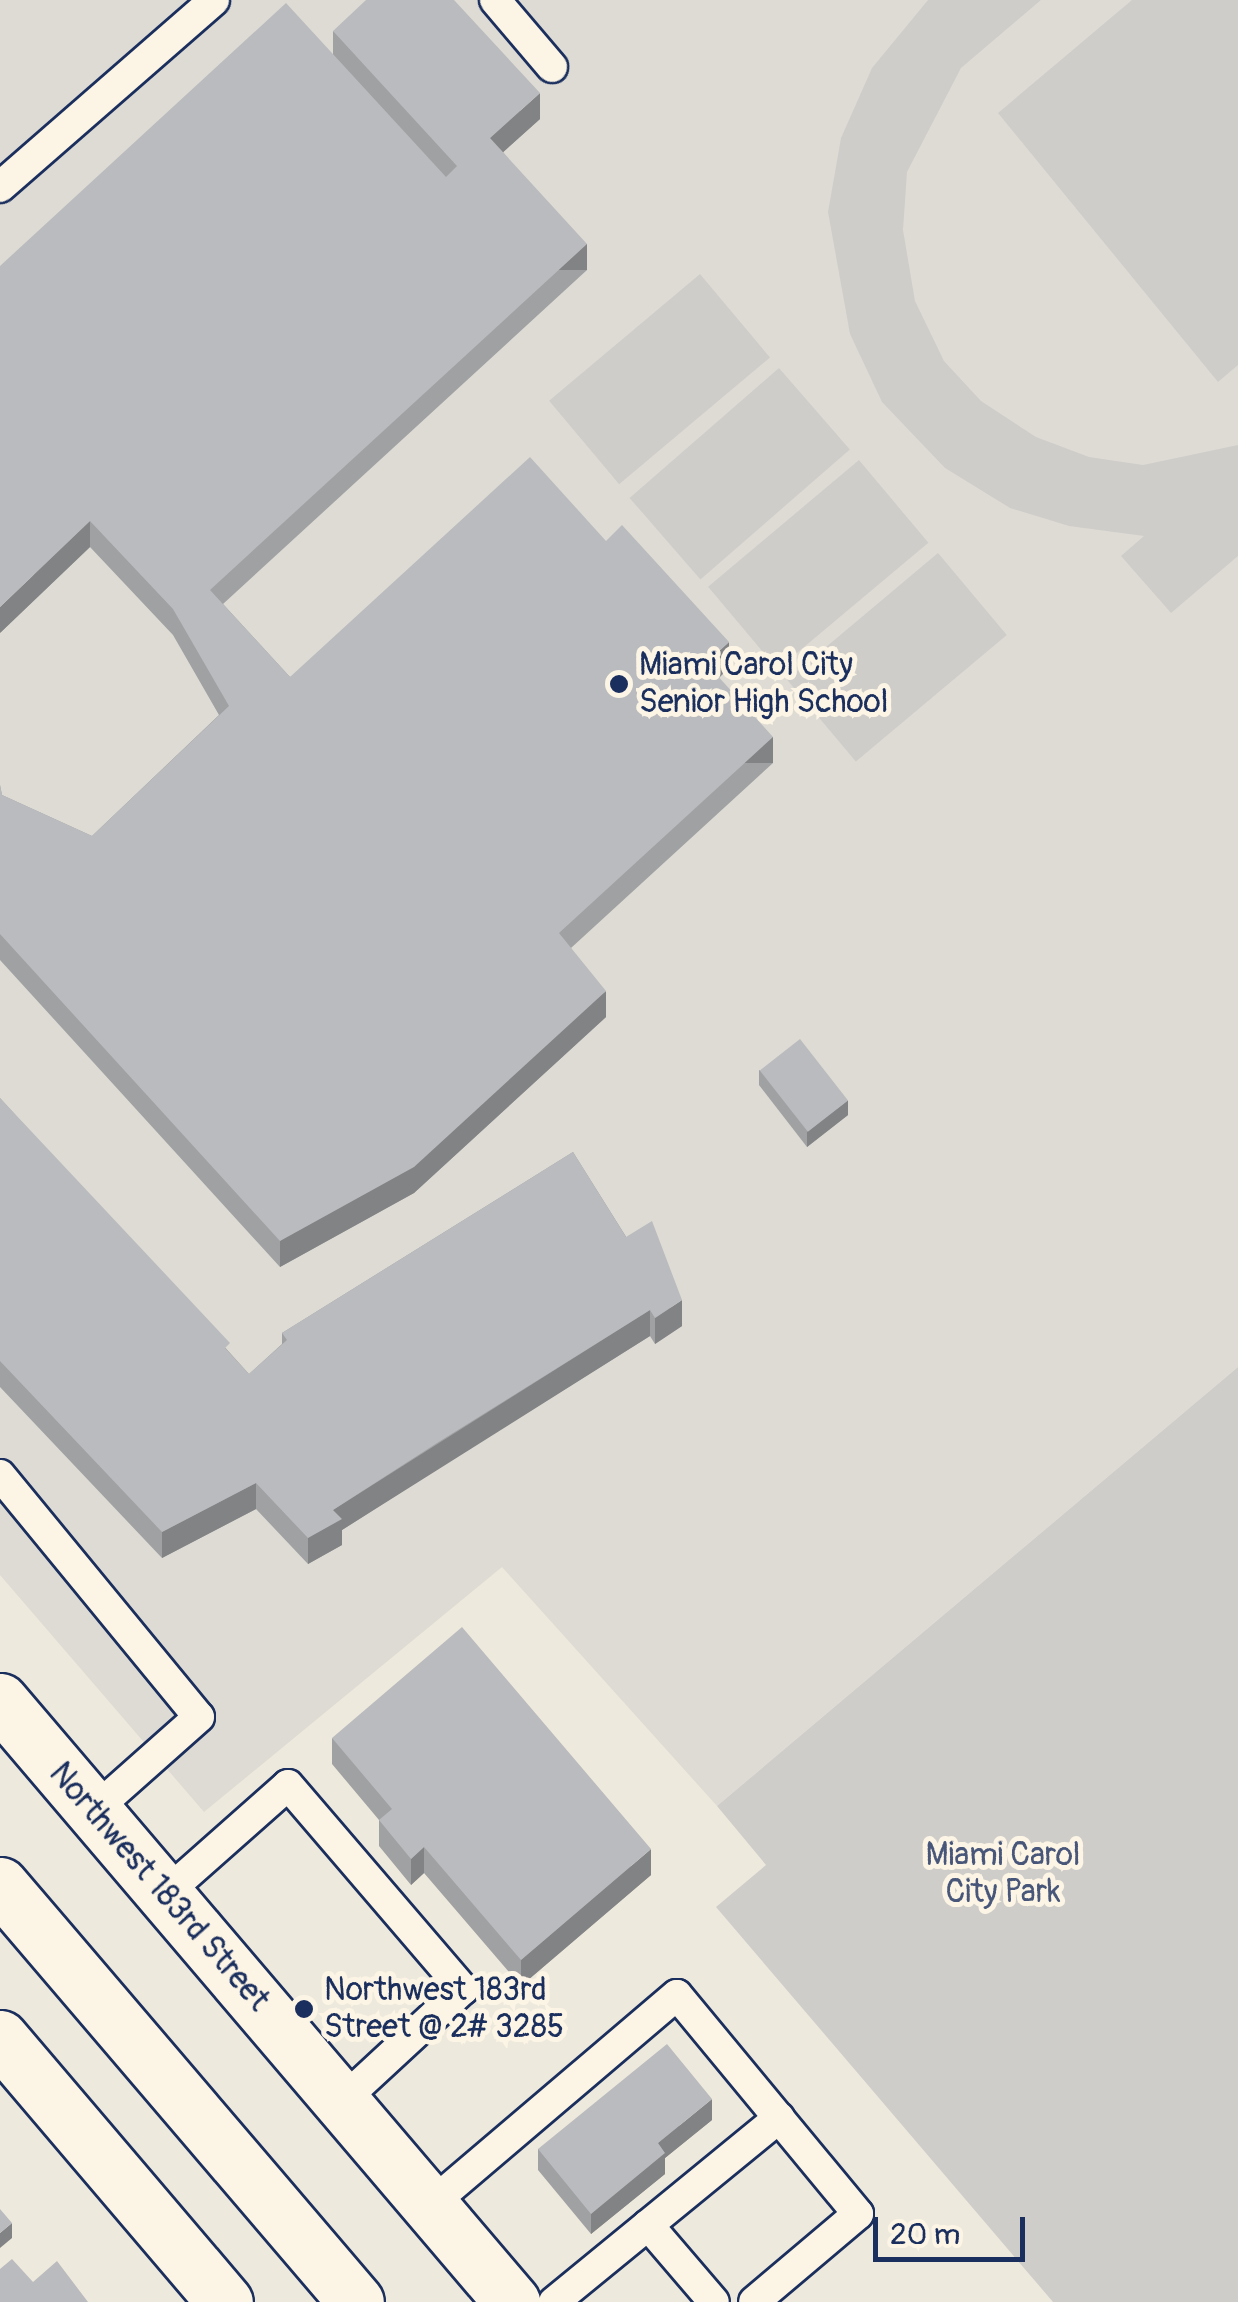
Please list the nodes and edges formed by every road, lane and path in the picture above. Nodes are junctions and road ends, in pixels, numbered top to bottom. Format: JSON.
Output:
{"nodes":[{"id":1,"x":214,"y":0,"type":"edge"},
{"id":2,"x":495,"y":0,"type":"edge"},
{"id":3,"x":552,"y":67,"type":"dead end"},
{"id":4,"x":0,"y":188,"type":"edge"},
{"id":5,"x":0,"y":1475,"type":"edge"},
{"id":6,"x":0,"y":1701,"type":"edge"},
{"id":7,"x":94,"y":1811,"type":"junction"},
{"id":8,"x":0,"y":1885,"type":"edge"},
{"id":9,"x":164,"y":1894,"type":"junction"},
{"id":10,"x":0,"y":2038,"type":"edge"},
{"id":11,"x":342,"y":2101,"type":"junction"},
{"id":12,"x":779,"y":2118,"type":"junction"},
{"id":13,"x":430,"y":2205,"type":"junction"},
{"id":14,"x":648,"y":2226,"type":"junction"},
{"id":15,"x":226,"y":2302,"type":"edge"},
{"id":16,"x":356,"y":2302,"type":"edge"},
{"id":17,"x":512,"y":2302,"type":"edge"},
{"id":18,"x":554,"y":2302,"type":"edge"},
{"id":19,"x":714,"y":2302,"type":"edge"},
{"id":20,"x":754,"y":2302,"type":"edge"}],
"edges":[{"from":1,"to":4,"type":"lane"},
{"from":2,"to":3,"type":"lane"},
{"from":5,"to":7,"type":"lane"},
{"from":6,"to":7,"type":"main road","name":"Northwest 183rd Street"},
{"from":7,"to":9,"type":"main road","name":"Northwest 183rd Street"},
{"from":8,"to":16,"type":"main road"},
{"from":9,"to":11,"type":"main road","name":"Northwest 183rd Street"},
{"from":9,"to":11,"type":"lane"},
{"from":10,"to":15,"type":"main road"},
{"from":11,"to":13,"type":"main road","name":"Northwest 183rd Street"},
{"from":12,"to":13,"type":"lane"},
{"from":12,"to":14,"type":"lane"},
{"from":12,"to":20,"type":"lane"},
{"from":13,"to":17,"type":"main road","name":"Northwest 183rd Street"},
{"from":14,"to":18,"type":"lane"},
{"from":14,"to":19,"type":"lane"}]}
